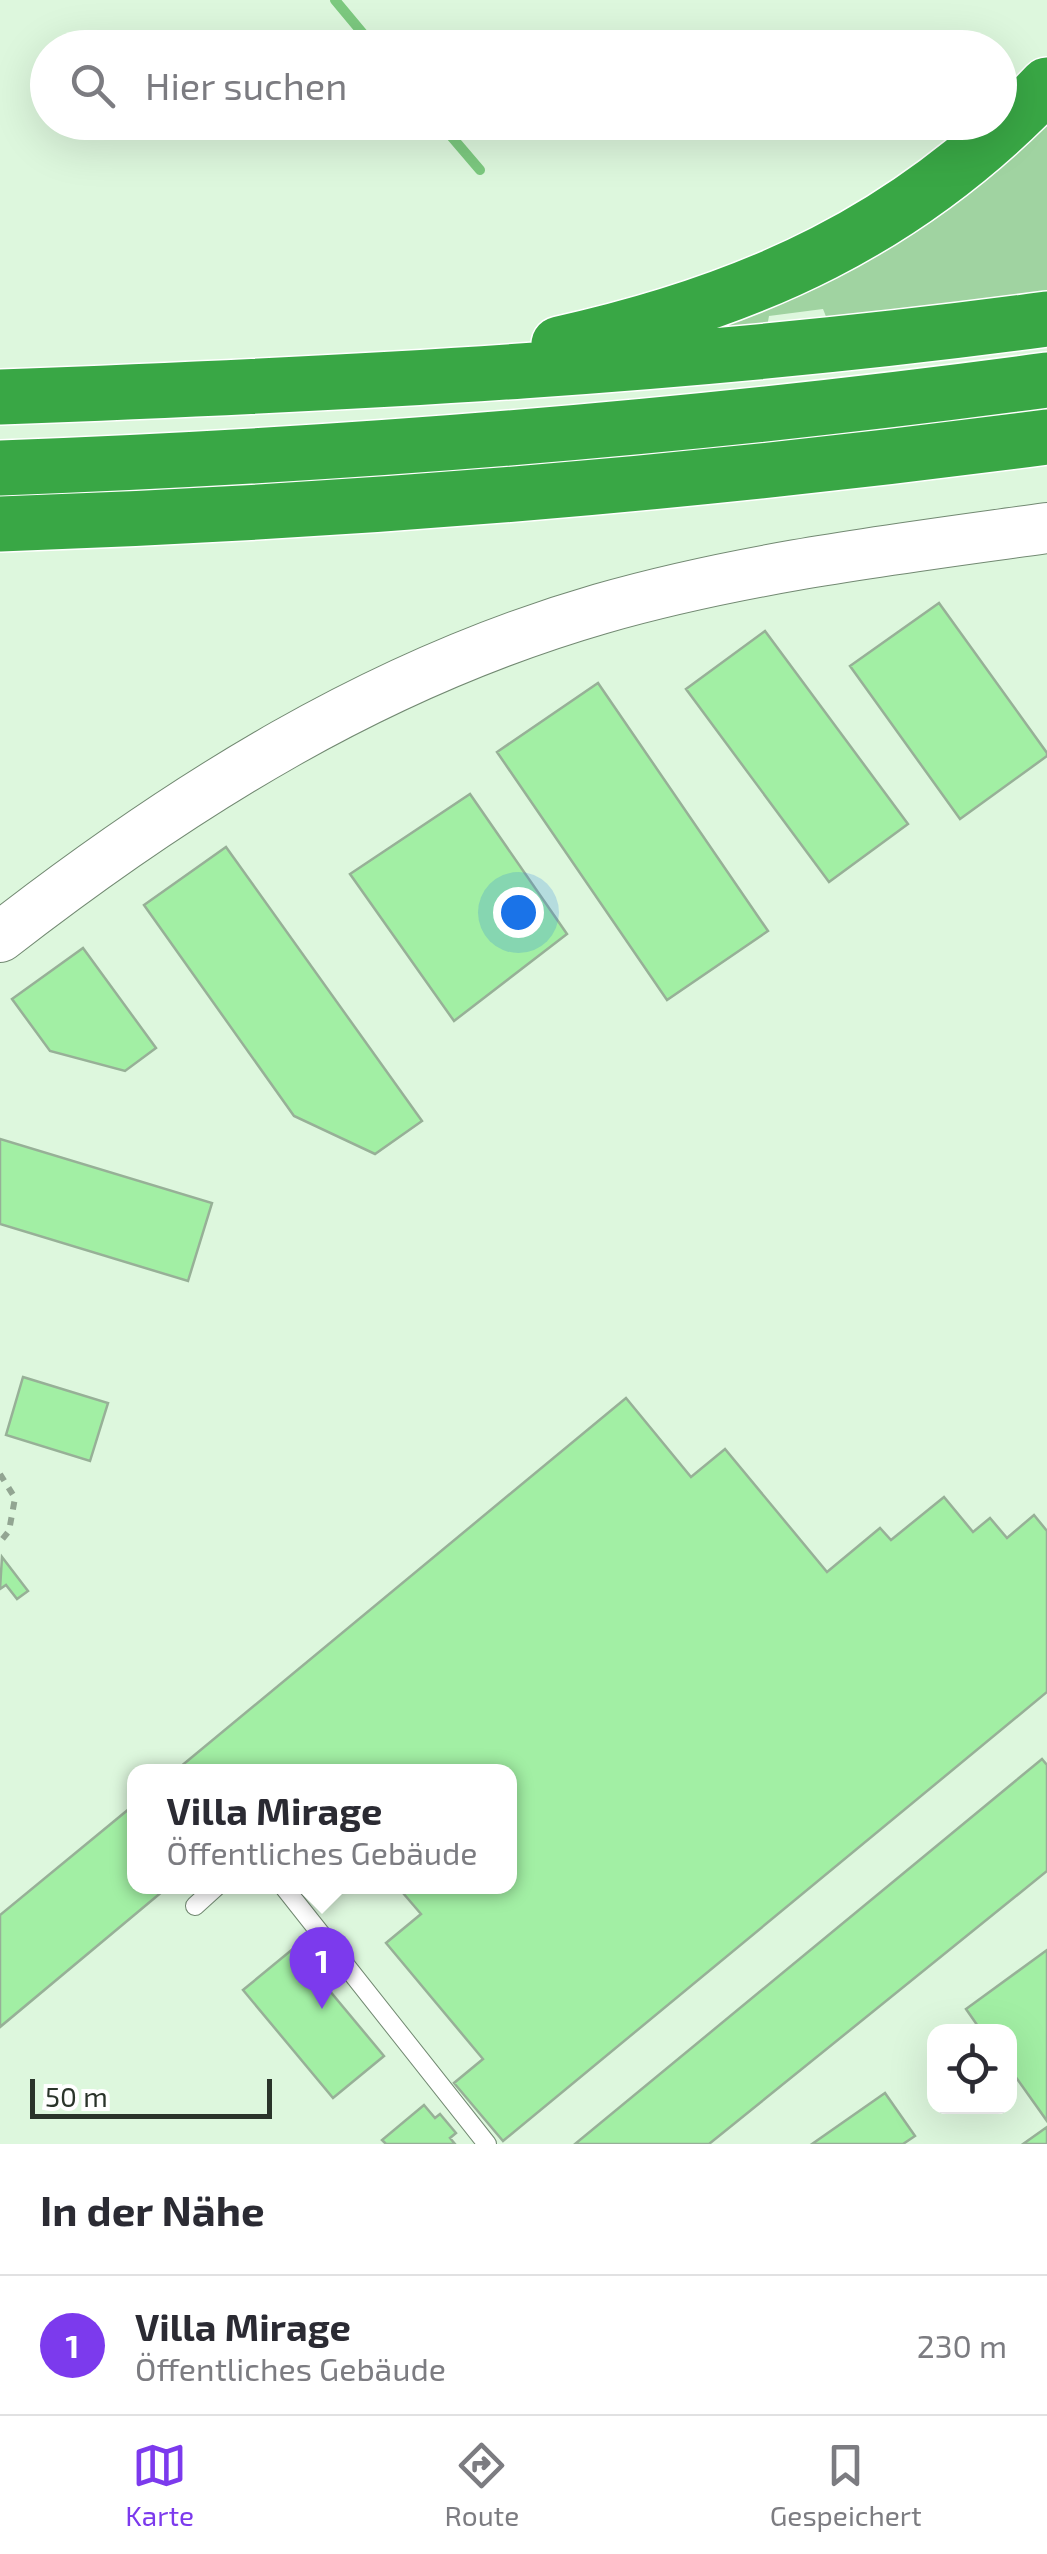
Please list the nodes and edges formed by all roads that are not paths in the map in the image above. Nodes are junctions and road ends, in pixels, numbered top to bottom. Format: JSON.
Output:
{"nodes":[{"id":1,"x":1047,"y":85,"type":"edge"},
{"id":2,"x":1017,"y":116,"type":"edge"},
{"id":3,"x":990,"y":140,"type":"edge"},
{"id":4,"x":1047,"y":319,"type":"edge"},
{"id":5,"x":1047,"y":380,"type":"edge"},
{"id":6,"x":254,"y":386,"type":"junction"},
{"id":7,"x":0,"y":396,"type":"edge"},
{"id":8,"x":1047,"y":437,"type":"edge"},
{"id":9,"x":0,"y":468,"type":"edge"},
{"id":10,"x":0,"y":524,"type":"edge"},
{"id":11,"x":1047,"y":528,"type":"edge"},
{"id":12,"x":0,"y":937,"type":"edge"},
{"id":13,"x":209,"y":1894,"type":"edge"},
{"id":14,"x":289,"y":1894,"type":"edge"},
{"id":15,"x":196,"y":1906,"type":"dead end"},
{"id":16,"x":487,"y":2144,"type":"edge"}],
"edges":[{"from":1,"to":2,"type":"highway"},
{"from":3,"to":6,"type":"highway"},
{"from":4,"to":6,"type":"highway"},
{"from":5,"to":9,"type":"highway"},
{"from":6,"to":7,"type":"highway"},
{"from":8,"to":10,"type":"highway"},
{"from":11,"to":12,"type":"main road"},
{"from":13,"to":15,"type":"lane"},
{"from":14,"to":16,"type":"lane"}]}
